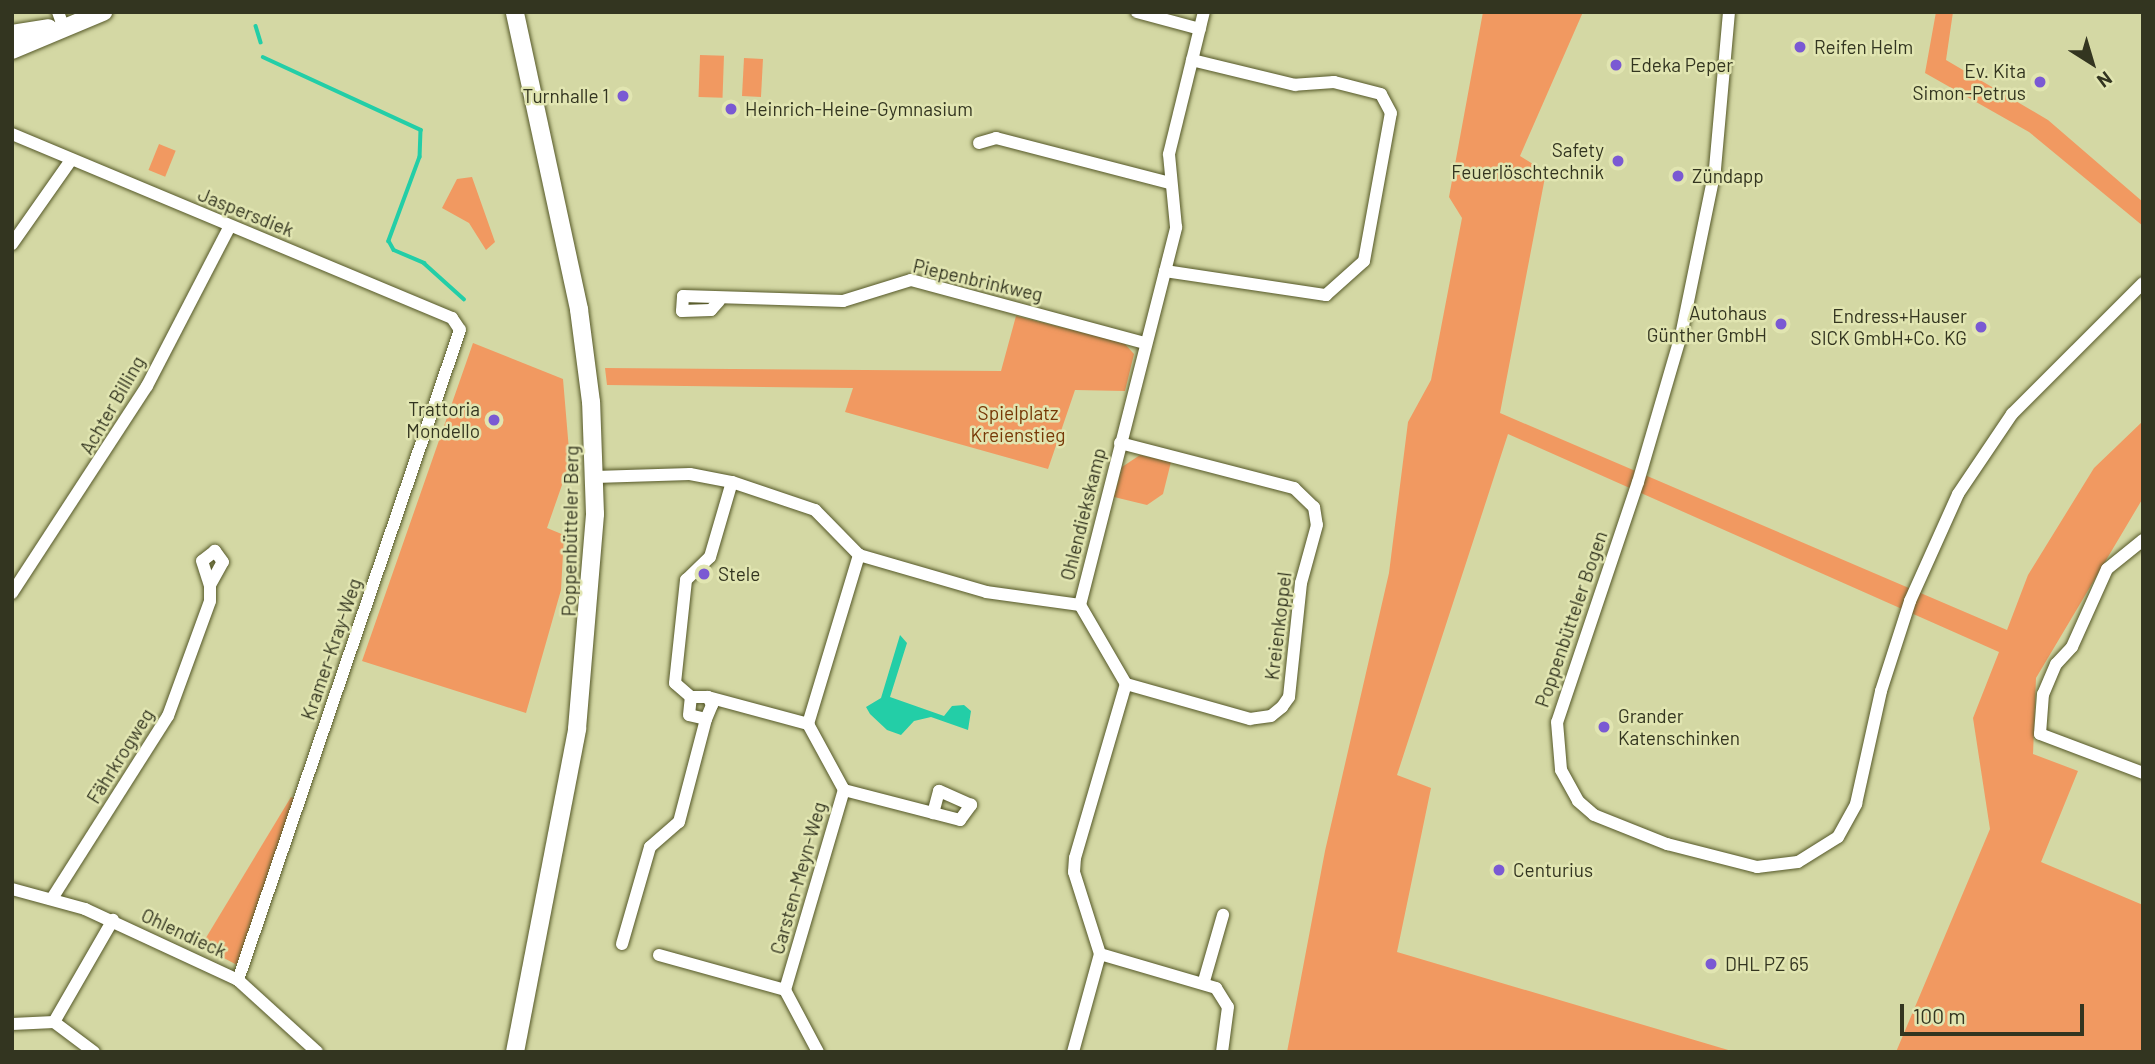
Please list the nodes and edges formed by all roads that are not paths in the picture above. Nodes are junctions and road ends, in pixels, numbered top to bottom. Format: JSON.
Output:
{"nodes":[{"id":1,"x":103,"y":12,"type":"edge"},
{"id":2,"x":515,"y":12,"type":"edge"},
{"id":3,"x":1137,"y":12,"type":"edge"},
{"id":4,"x":1204,"y":12,"type":"edge"},
{"id":5,"x":1729,"y":12,"type":"edge"},
{"id":6,"x":1735,"y":12,"type":"edge"},
{"id":7,"x":60,"y":19,"type":"edge"},
{"id":8,"x":1200,"y":29,"type":"junction"},
{"id":9,"x":1731,"y":32,"type":"junction"},
{"id":10,"x":12,"y":34,"type":"edge"},
{"id":11,"x":12,"y":50,"type":"edge"},
{"id":12,"x":1192,"y":60,"type":"junction"},
{"id":13,"x":12,"y":134,"type":"edge"},
{"id":14,"x":979,"y":143,"type":"dead end"},
{"id":15,"x":71,"y":160,"type":"junction"},
{"id":16,"x":1170,"y":183,"type":"junction"},
{"id":17,"x":230,"y":226,"type":"junction"},
{"id":18,"x":12,"y":244,"type":"edge"},
{"id":19,"x":1165,"y":271,"type":"junction"},
{"id":20,"x":2143,"y":283,"type":"edge"},
{"id":21,"x":719,"y":301,"type":"dead end"},
{"id":22,"x":460,"y":330,"type":"joint"},
{"id":23,"x":1145,"y":343,"type":"junction"},
{"id":24,"x":1120,"y":443,"type":"junction"},
{"id":25,"x":595,"y":477,"type":"junction"},
{"id":26,"x":732,"y":482,"type":"junction"},
{"id":27,"x":2143,"y":540,"type":"edge"},
{"id":28,"x":859,"y":555,"type":"junction"},
{"id":29,"x":210,"y":585,"type":"dead end"},
{"id":30,"x":12,"y":593,"type":"edge"},
{"id":31,"x":1080,"y":605,"type":"junction"},
{"id":32,"x":1126,"y":684,"type":"junction"},
{"id":33,"x":691,"y":697,"type":"junction"},
{"id":34,"x":708,"y":697,"type":"junction"},
{"id":35,"x":706,"y":719,"type":"junction"},
{"id":36,"x":808,"y":724,"type":"junction"},
{"id":37,"x":2143,"y":773,"type":"edge"},
{"id":38,"x":844,"y":790,"type":"junction"},
{"id":39,"x":933,"y":813,"type":"dead end"},
{"id":40,"x":12,"y":889,"type":"edge"},
{"id":41,"x":53,"y":897,"type":"junction"},
{"id":42,"x":1223,"y":915,"type":"dead end"},
{"id":43,"x":113,"y":920,"type":"junction"},
{"id":44,"x":622,"y":944,"type":"dead end"},
{"id":45,"x":1100,"y":954,"type":"junction"},
{"id":46,"x":659,"y":955,"type":"dead end"},
{"id":47,"x":238,"y":980,"type":"junction"},
{"id":48,"x":1204,"y":981,"type":"junction"},
{"id":49,"x":785,"y":990,"type":"junction"},
{"id":50,"x":54,"y":1022,"type":"junction"},
{"id":51,"x":12,"y":1024,"type":"edge"},
{"id":52,"x":94,"y":1052,"type":"edge"},
{"id":53,"x":317,"y":1052,"type":"edge"},
{"id":54,"x":515,"y":1052,"type":"edge"},
{"id":55,"x":818,"y":1052,"type":"edge"},
{"id":56,"x":1073,"y":1052,"type":"edge"},
{"id":57,"x":1222,"y":1052,"type":"edge"}],
"edges":[{"from":1,"to":7,"type":"main road"},
{"from":2,"to":25,"type":"main road","name":"Poppenbütteler Berg"},
{"from":3,"to":8,"type":"street"},
{"from":4,"to":8,"type":"street","name":"Ohlendiekskamp"},
{"from":5,"to":9,"type":"street","name":"Poppenbütteler Bogen"},
{"from":6,"to":9,"type":"street","name":"Poppenbütteler Bogen"},
{"from":7,"to":10,"type":"main road"},
{"from":7,"to":11,"type":"main road"},
{"from":8,"to":12,"type":"street","name":"Ohlendiekskamp"},
{"from":9,"to":20,"type":"street","name":"Poppenbütteler Bogen"},
{"from":12,"to":16,"type":"street","name":"Ohlendiekskamp"},
{"from":12,"to":19,"type":"street"},
{"from":13,"to":15,"type":"street","name":"Jaspersdiek"},
{"from":14,"to":16,"type":"street"},
{"from":15,"to":17,"type":"street","name":"Jaspersdiek"},
{"from":15,"to":18,"type":"street"},
{"from":16,"to":19,"type":"street","name":"Ohlendiekskamp"},
{"from":17,"to":22,"type":"street","name":"Jaspersdiek"},
{"from":17,"to":30,"type":"street","name":"Achter Billing"},
{"from":19,"to":23,"type":"street","name":"Ohlendiekskamp"},
{"from":21,"to":23,"type":"street","name":"Piepenbrinkweg"},
{"from":22,"to":47,"type":"street","name":"Kramer-Kray-Weg"},
{"from":23,"to":24,"type":"street","name":"Ohlendiekskamp"},
{"from":24,"to":31,"type":"street","name":"Ohlendiekskamp"},
{"from":24,"to":32,"type":"street","name":"Kreienkoppel"},
{"from":25,"to":26,"type":"street"},
{"from":25,"to":54,"type":"main road","name":"Poppenbütteler Berg"},
{"from":26,"to":28,"type":"street"},
{"from":26,"to":33,"type":"street"},
{"from":27,"to":37,"type":"street"},
{"from":28,"to":31,"type":"street"},
{"from":28,"to":36,"type":"street"},
{"from":29,"to":41,"type":"street","name":"Fährkrogweg"},
{"from":31,"to":32,"type":"street","name":"Ohlendiekskamp"},
{"from":32,"to":45,"type":"street"},
{"from":33,"to":34,"type":"street"},
{"from":33,"to":35,"type":"street"},
{"from":34,"to":35,"type":"street"},
{"from":34,"to":36,"type":"street"},
{"from":35,"to":44,"type":"street"},
{"from":36,"to":38,"type":"street","name":"Carsten-Meyn-Weg"},
{"from":38,"to":39,"type":"street"},
{"from":38,"to":49,"type":"street","name":"Carsten-Meyn-Weg"},
{"from":40,"to":41,"type":"street","name":"Ohlendieck"},
{"from":41,"to":43,"type":"street","name":"Ohlendieck"},
{"from":42,"to":48,"type":"street"},
{"from":43,"to":47,"type":"street","name":"Ohlendieck"},
{"from":43,"to":50,"type":"street"},
{"from":45,"to":48,"type":"street"},
{"from":45,"to":56,"type":"street"},
{"from":46,"to":49,"type":"street"},
{"from":47,"to":53,"type":"street","name":"Ohlendieck"},
{"from":48,"to":57,"type":"street"},
{"from":49,"to":55,"type":"street"},
{"from":50,"to":51,"type":"street"},
{"from":50,"to":52,"type":"street"}]}
